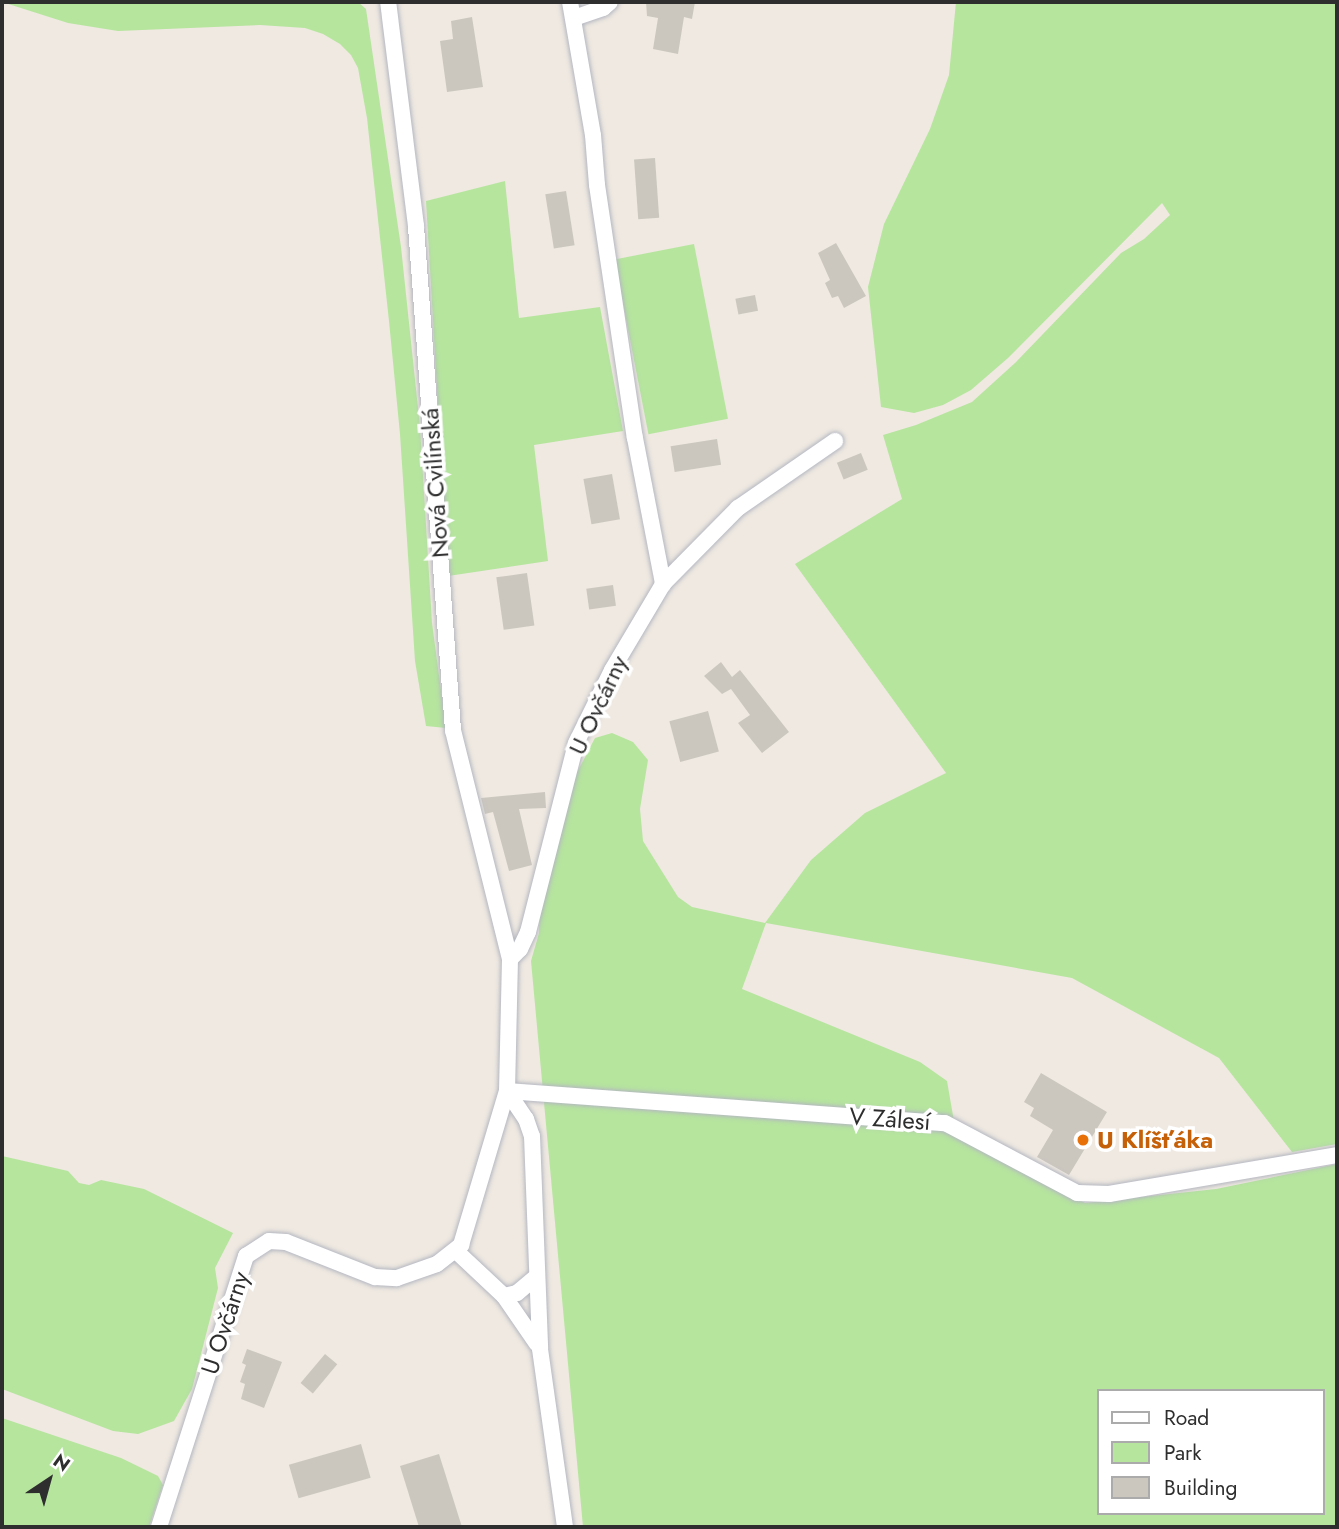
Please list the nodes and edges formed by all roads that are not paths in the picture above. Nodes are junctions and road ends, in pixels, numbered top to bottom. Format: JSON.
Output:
{"nodes":[{"id":1,"x":388,"y":2,"type":"edge"},
{"id":2,"x":570,"y":2,"type":"edge"},
{"id":3,"x":610,"y":2,"type":"edge"},
{"id":4,"x":574,"y":18,"type":"junction"},
{"id":5,"x":835,"y":441,"type":"dead end"},
{"id":6,"x":663,"y":584,"type":"junction"},
{"id":7,"x":510,"y":959,"type":"junction"},
{"id":8,"x":507,"y":1091,"type":"junction"},
{"id":9,"x":1337,"y":1155,"type":"edge"},
{"id":10,"x":456,"y":1251,"type":"junction"},
{"id":11,"x":535,"y":1278,"type":"junction"},
{"id":12,"x":504,"y":1296,"type":"junction"},
{"id":13,"x":540,"y":1349,"type":"junction"},
{"id":14,"x":159,"y":1527,"type":"edge"},
{"id":15,"x":565,"y":1527,"type":"edge"}],
"edges":[{"from":1,"to":7,"type":"street","name":"Nová Cvilínská"},
{"from":2,"to":4,"type":"street"},
{"from":3,"to":4,"type":"street"},
{"from":4,"to":6,"type":"street"},
{"from":5,"to":6,"type":"street","name":"U Ovčárny"},
{"from":6,"to":7,"type":"street","name":"U Ovčárny"},
{"from":7,"to":8,"type":"street"},
{"from":8,"to":9,"type":"street","name":"V Zálesí"},
{"from":8,"to":10,"type":"street"},
{"from":8,"to":11,"type":"street"},
{"from":10,"to":12,"type":"street"},
{"from":10,"to":14,"type":"street","name":"U Ovčárny"},
{"from":11,"to":12,"type":"street"},
{"from":11,"to":13,"type":"street"},
{"from":12,"to":13,"type":"street"},
{"from":13,"to":15,"type":"street"}]}
